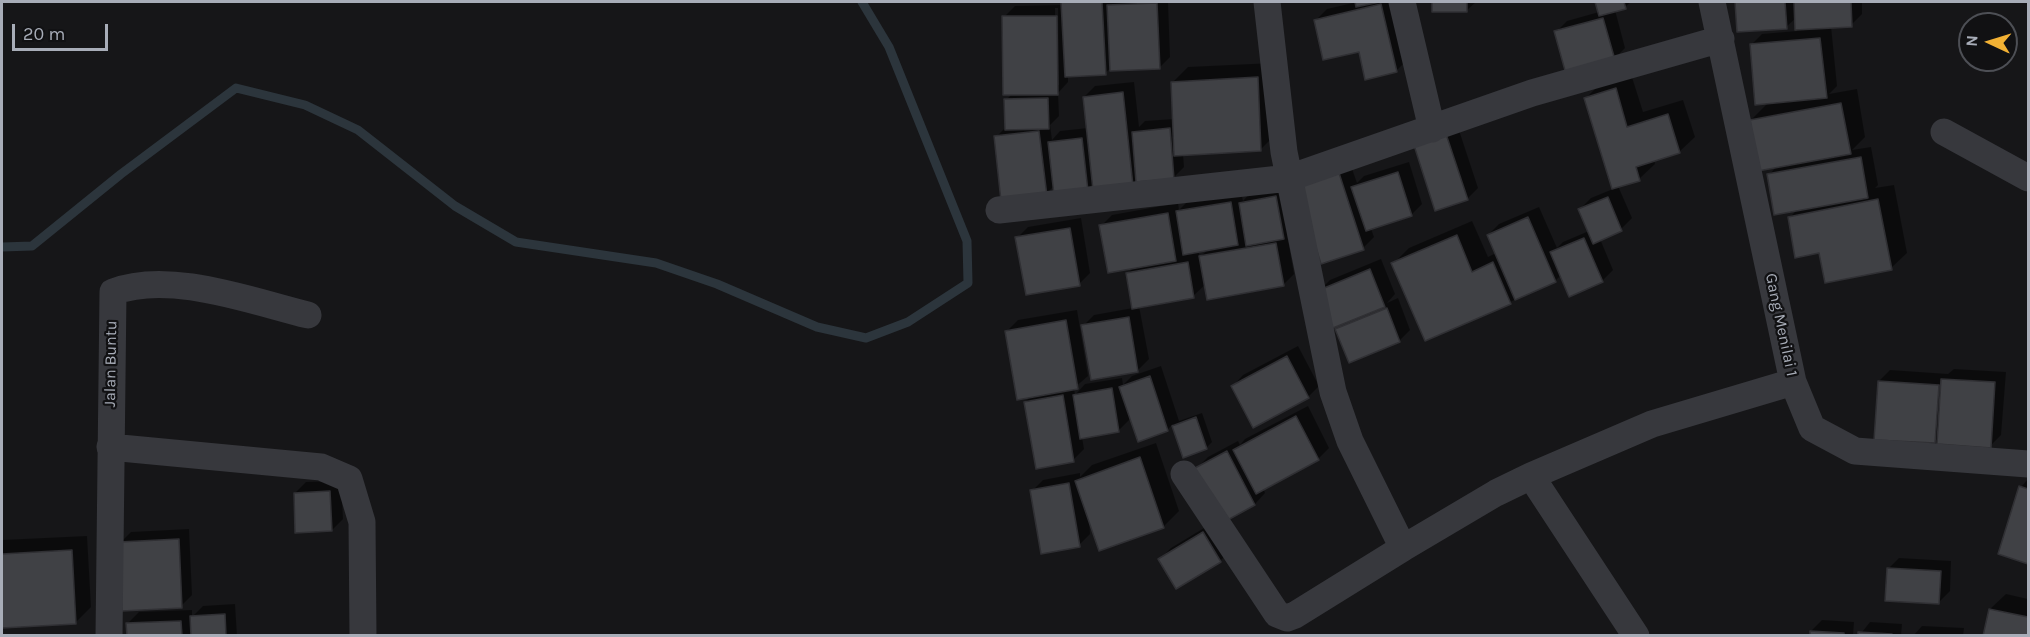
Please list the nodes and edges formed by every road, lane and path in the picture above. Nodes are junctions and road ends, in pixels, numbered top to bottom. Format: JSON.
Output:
{"nodes":[{"id":1,"x":1267,"y":2,"type":"edge"},
{"id":2,"x":1402,"y":2,"type":"edge"},
{"id":3,"x":1712,"y":2,"type":"edge"},
{"id":4,"x":1721,"y":39,"type":"junction"},
{"id":5,"x":1432,"y":129,"type":"junction"},
{"id":6,"x":1944,"y":132,"type":"dead end"},
{"id":7,"x":1289,"y":178,"type":"junction"},
{"id":8,"x":2028,"y":178,"type":"edge"},
{"id":9,"x":999,"y":210,"type":"dead end"},
{"id":10,"x":308,"y":315,"type":"dead end"},
{"id":11,"x":1793,"y":382,"type":"junction"},
{"id":12,"x":110,"y":447,"type":"junction"},
{"id":13,"x":2028,"y":464,"type":"edge"},
{"id":14,"x":1184,"y":474,"type":"dead end"},
{"id":15,"x":1531,"y":476,"type":"junction"},
{"id":16,"x":1403,"y":548,"type":"junction"},
{"id":17,"x":109,"y":636,"type":"edge"},
{"id":18,"x":363,"y":636,"type":"edge"},
{"id":19,"x":1636,"y":636,"type":"edge"}],
"edges":[{"from":1,"to":7,"type":"street"},
{"from":2,"to":5,"type":"street"},
{"from":3,"to":4,"type":"street","name":"Gang Menilai 1"},
{"from":4,"to":5,"type":"street"},
{"from":4,"to":11,"type":"street","name":"Gang Menilai 1"},
{"from":5,"to":7,"type":"street"},
{"from":6,"to":8,"type":"street"},
{"from":7,"to":9,"type":"street"},
{"from":7,"to":16,"type":"street"},
{"from":10,"to":12,"type":"street","name":"Jalan Buntu"},
{"from":11,"to":13,"type":"street","name":"Gang Menilai 1"},
{"from":11,"to":15,"type":"street"},
{"from":12,"to":17,"type":"street","name":"Jalan Buntu"},
{"from":12,"to":18,"type":"street"},
{"from":14,"to":16,"type":"street"},
{"from":15,"to":16,"type":"street"},
{"from":15,"to":19,"type":"street"}]}
